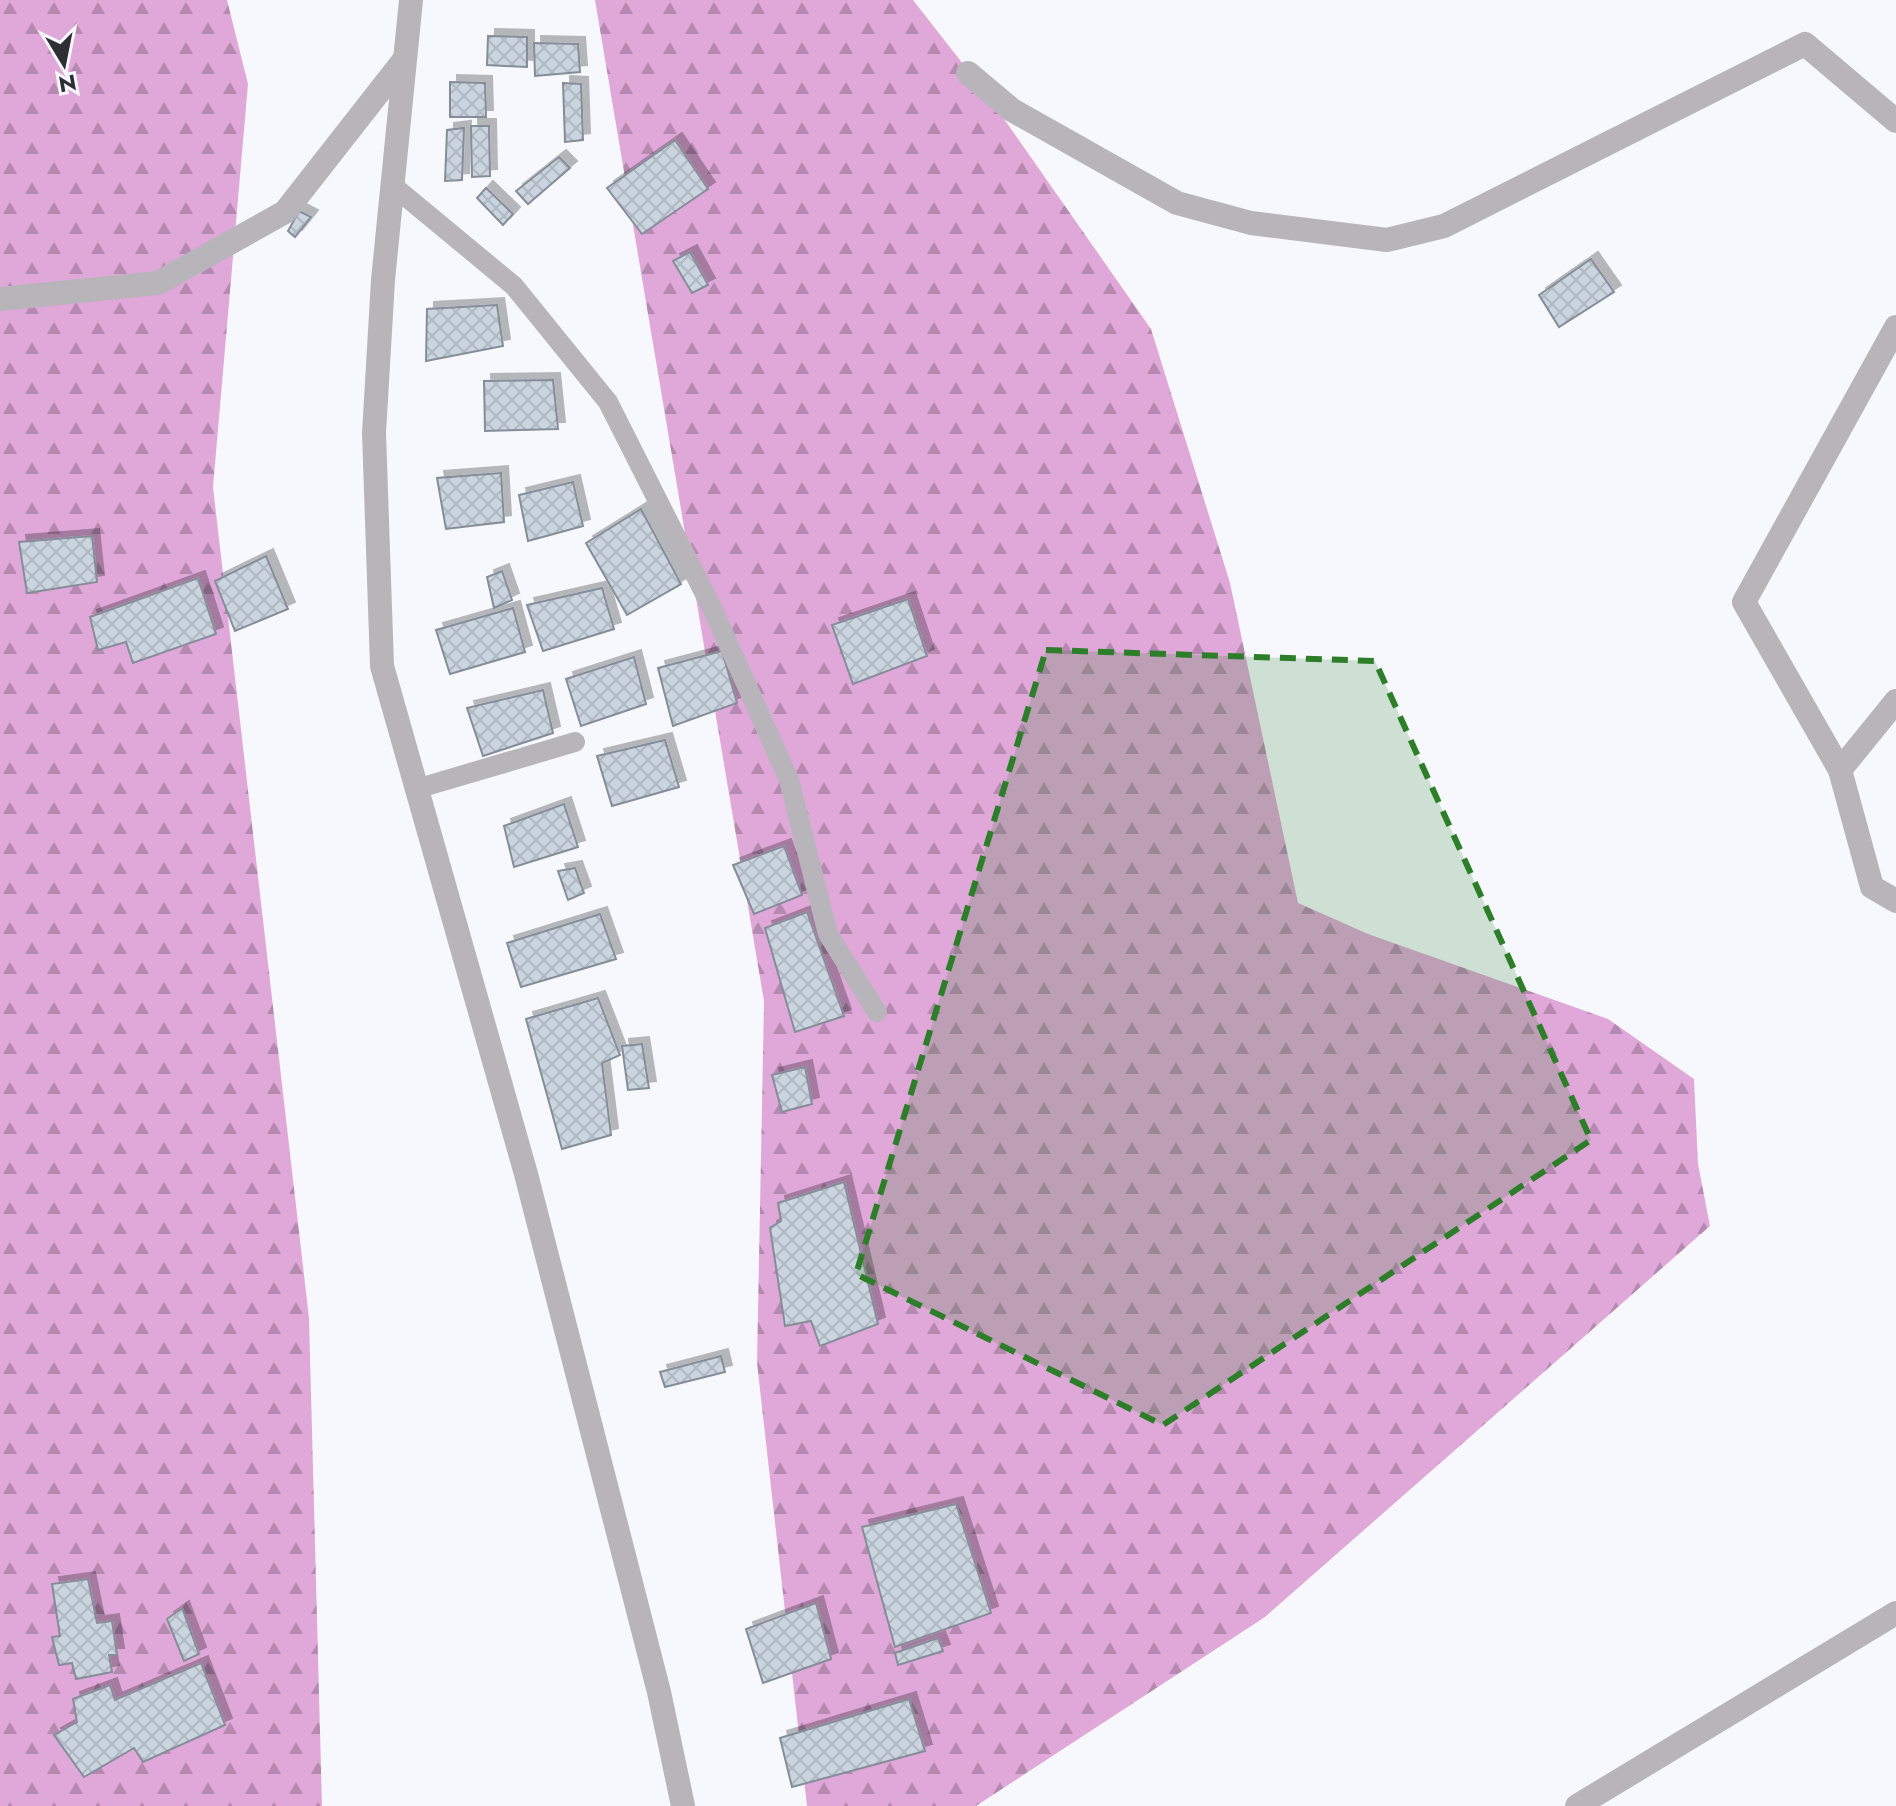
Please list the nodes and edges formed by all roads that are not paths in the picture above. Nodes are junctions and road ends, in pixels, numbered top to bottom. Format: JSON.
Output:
{"nodes":[{"id":1,"x":411,"y":0,"type":"edge"},
{"id":2,"x":404,"y":60,"type":"junction"},
{"id":3,"x":968,"y":73,"type":"dead end"},
{"id":4,"x":1896,"y":121,"type":"edge"},
{"id":5,"x":392,"y":185,"type":"junction"},
{"id":6,"x":0,"y":299,"type":"edge"},
{"id":7,"x":1896,"y":327,"type":"edge"},
{"id":8,"x":1896,"y":701,"type":"edge"},
{"id":9,"x":575,"y":742,"type":"dead end"},
{"id":10,"x":1840,"y":770,"type":"junction"},
{"id":11,"x":416,"y":789,"type":"junction"},
{"id":12,"x":1896,"y":901,"type":"edge"},
{"id":13,"x":877,"y":1012,"type":"dead end"},
{"id":14,"x":1896,"y":1613,"type":"edge"},
{"id":15,"x":683,"y":1806,"type":"edge"},
{"id":16,"x":1577,"y":1806,"type":"edge"}],
"edges":[{"from":1,"to":2,"type":"street"},
{"from":2,"to":5,"type":"street"},
{"from":2,"to":6,"type":"street"},
{"from":3,"to":4,"type":"street"},
{"from":5,"to":11,"type":"street"},
{"from":5,"to":13,"type":"lane"},
{"from":7,"to":10,"type":"street"},
{"from":8,"to":10,"type":"street"},
{"from":9,"to":11,"type":"lane"},
{"from":10,"to":12,"type":"street"},
{"from":11,"to":15,"type":"street"},
{"from":14,"to":16,"type":"street"}]}
